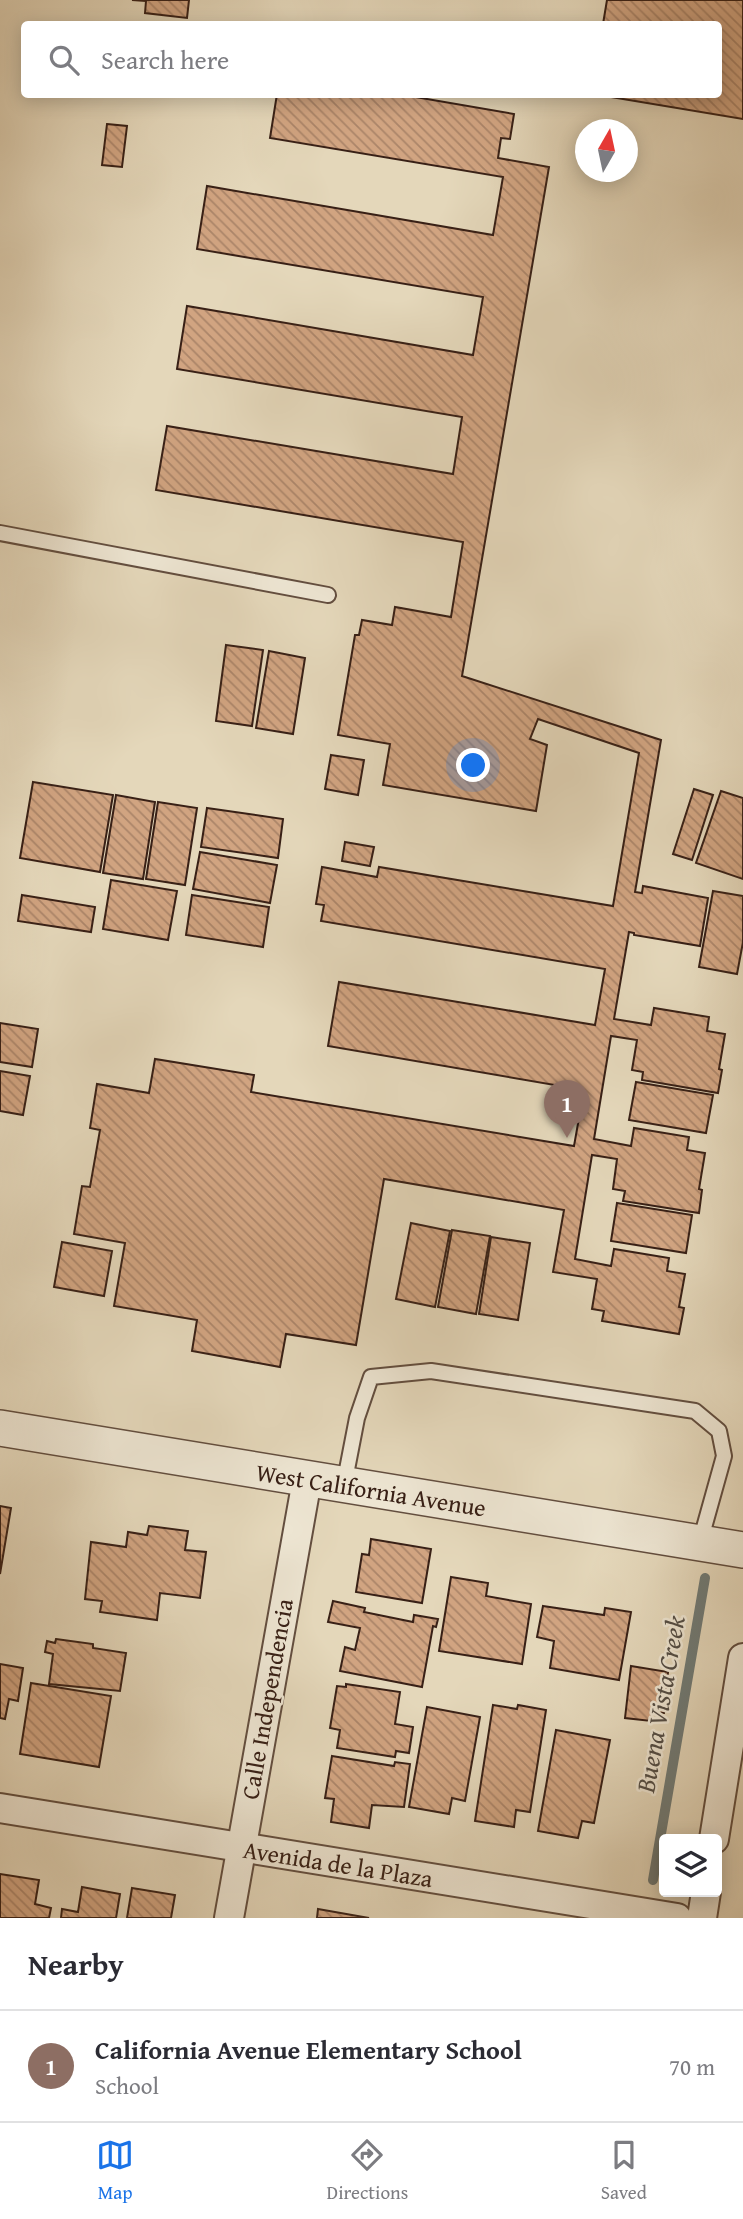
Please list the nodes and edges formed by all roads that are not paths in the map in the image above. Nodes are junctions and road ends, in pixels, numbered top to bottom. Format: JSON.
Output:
{"nodes":[{"id":1,"x":0,"y":533,"type":"edge"},
{"id":2,"x":328,"y":595,"type":"dead end"},
{"id":3,"x":0,"y":1428,"type":"edge"},
{"id":4,"x":307,"y":1480,"type":"junction"},
{"id":5,"x":344,"y":1485,"type":"junction"},
{"id":6,"x":700,"y":1544,"type":"junction"},
{"id":7,"x":743,"y":1550,"type":"edge"},
{"id":8,"x":743,"y":1658,"type":"edge"},
{"id":9,"x":0,"y":1808,"type":"edge"},
{"id":10,"x":715,"y":1834,"type":"edge"},
{"id":11,"x":240,"y":1849,"type":"junction"},
{"id":12,"x":705,"y":1897,"type":"edge"},
{"id":13,"x":229,"y":1918,"type":"edge"},
{"id":14,"x":677,"y":1918,"type":"edge"},
{"id":15,"x":702,"y":1918,"type":"edge"}],
"edges":[{"from":1,"to":2,"type":"lane"},
{"from":3,"to":4,"type":"street","name":"West California Avenue"},
{"from":4,"to":5,"type":"street","name":"West California Avenue"},
{"from":4,"to":11,"type":"street","name":"Calle Independencia"},
{"from":5,"to":6,"type":"street","name":"West California Avenue"},
{"from":5,"to":6,"type":"lane"},
{"from":6,"to":7,"type":"street","name":"West California Avenue"},
{"from":8,"to":10,"type":"street"},
{"from":9,"to":11,"type":"street","name":"Avenida de la Plaza"},
{"from":11,"to":13,"type":"street","name":"Calle Independencia"},
{"from":11,"to":14,"type":"street","name":"Avenida de la Plaza"},
{"from":12,"to":15,"type":"street"}]}
